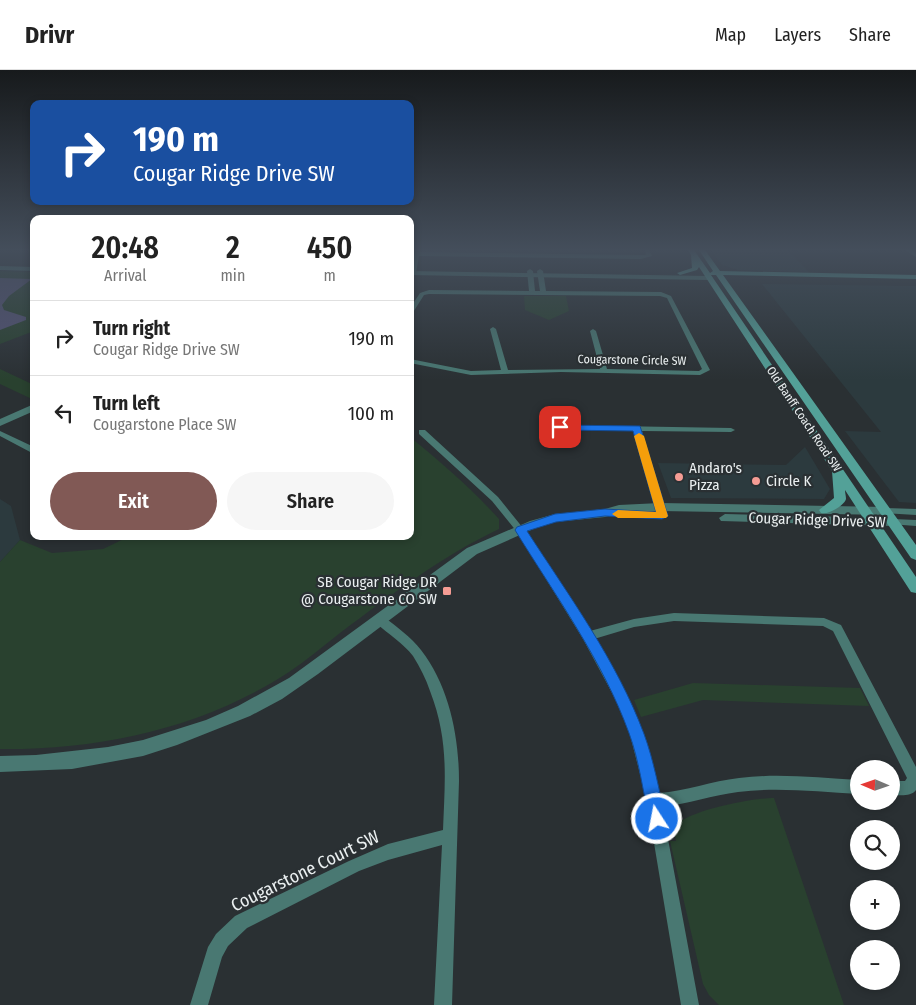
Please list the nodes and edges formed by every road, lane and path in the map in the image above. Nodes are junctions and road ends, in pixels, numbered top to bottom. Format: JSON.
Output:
{"nodes":[{"id":1,"x":423,"y":294,"type":"edge"},
{"id":2,"x":618,"y":294,"type":"edge"},
{"id":3,"x":720,"y":294,"type":"edge"},
{"id":4,"x":732,"y":294,"type":"edge"},
{"id":5,"x":735,"y":294,"type":"edge"},
{"id":6,"x":737,"y":301,"type":"junction"},
{"id":7,"x":414,"y":307,"type":"edge"},
{"id":8,"x":493,"y":329,"type":"dead end"},
{"id":9,"x":593,"y":331,"type":"dead end"},
{"id":10,"x":414,"y":362,"type":"edge"},
{"id":11,"x":604,"y":371,"type":"junction"},
{"id":12,"x":505,"y":373,"type":"junction"},
{"id":13,"x":30,"y":409,"type":"edge"},
{"id":14,"x":0,"y":423,"type":"edge"},
{"id":15,"x":560,"y":427,"type":"dead end"},
{"id":16,"x":636,"y":428,"type":"junction"},
{"id":17,"x":731,"y":430,"type":"dead end"},
{"id":18,"x":422,"y":432,"type":"dead end"},
{"id":19,"x":0,"y":433,"type":"edge"},
{"id":20,"x":30,"y":449,"type":"edge"},
{"id":21,"x":836,"y":467,"type":"junction"},
{"id":22,"x":825,"y":510,"type":"junction"},
{"id":23,"x":661,"y":512,"type":"junction"},
{"id":24,"x":886,"y":512,"type":"junction"},
{"id":25,"x":916,"y":512,"type":"edge"},
{"id":26,"x":738,"y":514,"type":"junction"},
{"id":27,"x":869,"y":516,"type":"junction"},
{"id":28,"x":893,"y":522,"type":"junction"},
{"id":29,"x":916,"y":523,"type":"edge"},
{"id":30,"x":520,"y":530,"type":"junction"},
{"id":31,"x":916,"y":555,"type":"edge"},
{"id":32,"x":916,"y":588,"type":"edge"},
{"id":33,"x":380,"y":620,"type":"junction"},
{"id":34,"x":587,"y":636,"type":"junction"},
{"id":35,"x":0,"y":764,"type":"edge"},
{"id":36,"x":850,"y":787,"type":"edge"},
{"id":37,"x":900,"y":788,"type":"edge"},
{"id":38,"x":654,"y":801,"type":"junction"},
{"id":39,"x":449,"y":836,"type":"junction"},
{"id":40,"x":199,"y":1005,"type":"edge"},
{"id":41,"x":442,"y":1005,"type":"edge"},
{"id":42,"x":690,"y":1005,"type":"edge"}],
"edges":[{"from":1,"to":7,"type":"street","name":"Cougarstone Circle SW"},
{"from":2,"to":11,"type":"street","name":"Cougarstone Circle SW"},
{"from":3,"to":21,"type":"main road","name":"Old Banff Coach Road SW"},
{"from":4,"to":6,"type":"main road","name":"Old Banff Coach Road SW"},
{"from":5,"to":6,"type":"main road"},
{"from":6,"to":24,"type":"main road","name":"Old Banff Coach Road SW"},
{"from":8,"to":12,"type":"street"},
{"from":9,"to":11,"type":"street"},
{"from":10,"to":12,"type":"street","name":"Cougarstone Circle SW"},
{"from":11,"to":12,"type":"street","name":"Cougarstone Circle SW"},
{"from":13,"to":14,"type":"street"},
{"from":15,"to":16,"type":"street"},
{"from":16,"to":17,"type":"street"},
{"from":16,"to":23,"type":"street"},
{"from":18,"to":30,"type":"street"},
{"from":19,"to":20,"type":"street"},
{"from":21,"to":22,"type":"main road"},
{"from":21,"to":27,"type":"main road","name":"Old Banff Coach Road SW"},
{"from":22,"to":26,"type":"street","name":"Cougar Ridge Drive SW"},
{"from":22,"to":27,"type":"street","name":"Cougar Ridge Drive SW"},
{"from":23,"to":26,"type":"street","name":"Cougar Ridge Drive SW"},
{"from":23,"to":30,"type":"street","name":"Cougar Ridge Drive SW"},
{"from":24,"to":25,"type":"street"},
{"from":24,"to":27,"type":"street"},
{"from":24,"to":28,"type":"main road","name":"Old Banff Coach Road SW"},
{"from":26,"to":27,"type":"street","name":"Cougar Ridge Drive SW"},
{"from":27,"to":28,"type":"street","name":"Cougar Ridge Drive SW"},
{"from":27,"to":32,"type":"main road","name":"Old Banff Coach Road SW"},
{"from":28,"to":29,"type":"street"},
{"from":28,"to":31,"type":"main road","name":"Old Banff Coach Road SW"},
{"from":30,"to":33,"type":"street","name":"Cougar Ridge Drive SW"},
{"from":30,"to":34,"type":"street"},
{"from":33,"to":35,"type":"street","name":"Cougar Ridge Drive SW"},
{"from":33,"to":39,"type":"street"},
{"from":34,"to":37,"type":"street"},
{"from":34,"to":38,"type":"street"},
{"from":36,"to":38,"type":"street"},
{"from":38,"to":42,"type":"street"},
{"from":39,"to":40,"type":"street","name":"Cougarstone Court SW"},
{"from":39,"to":41,"type":"street"}]}
